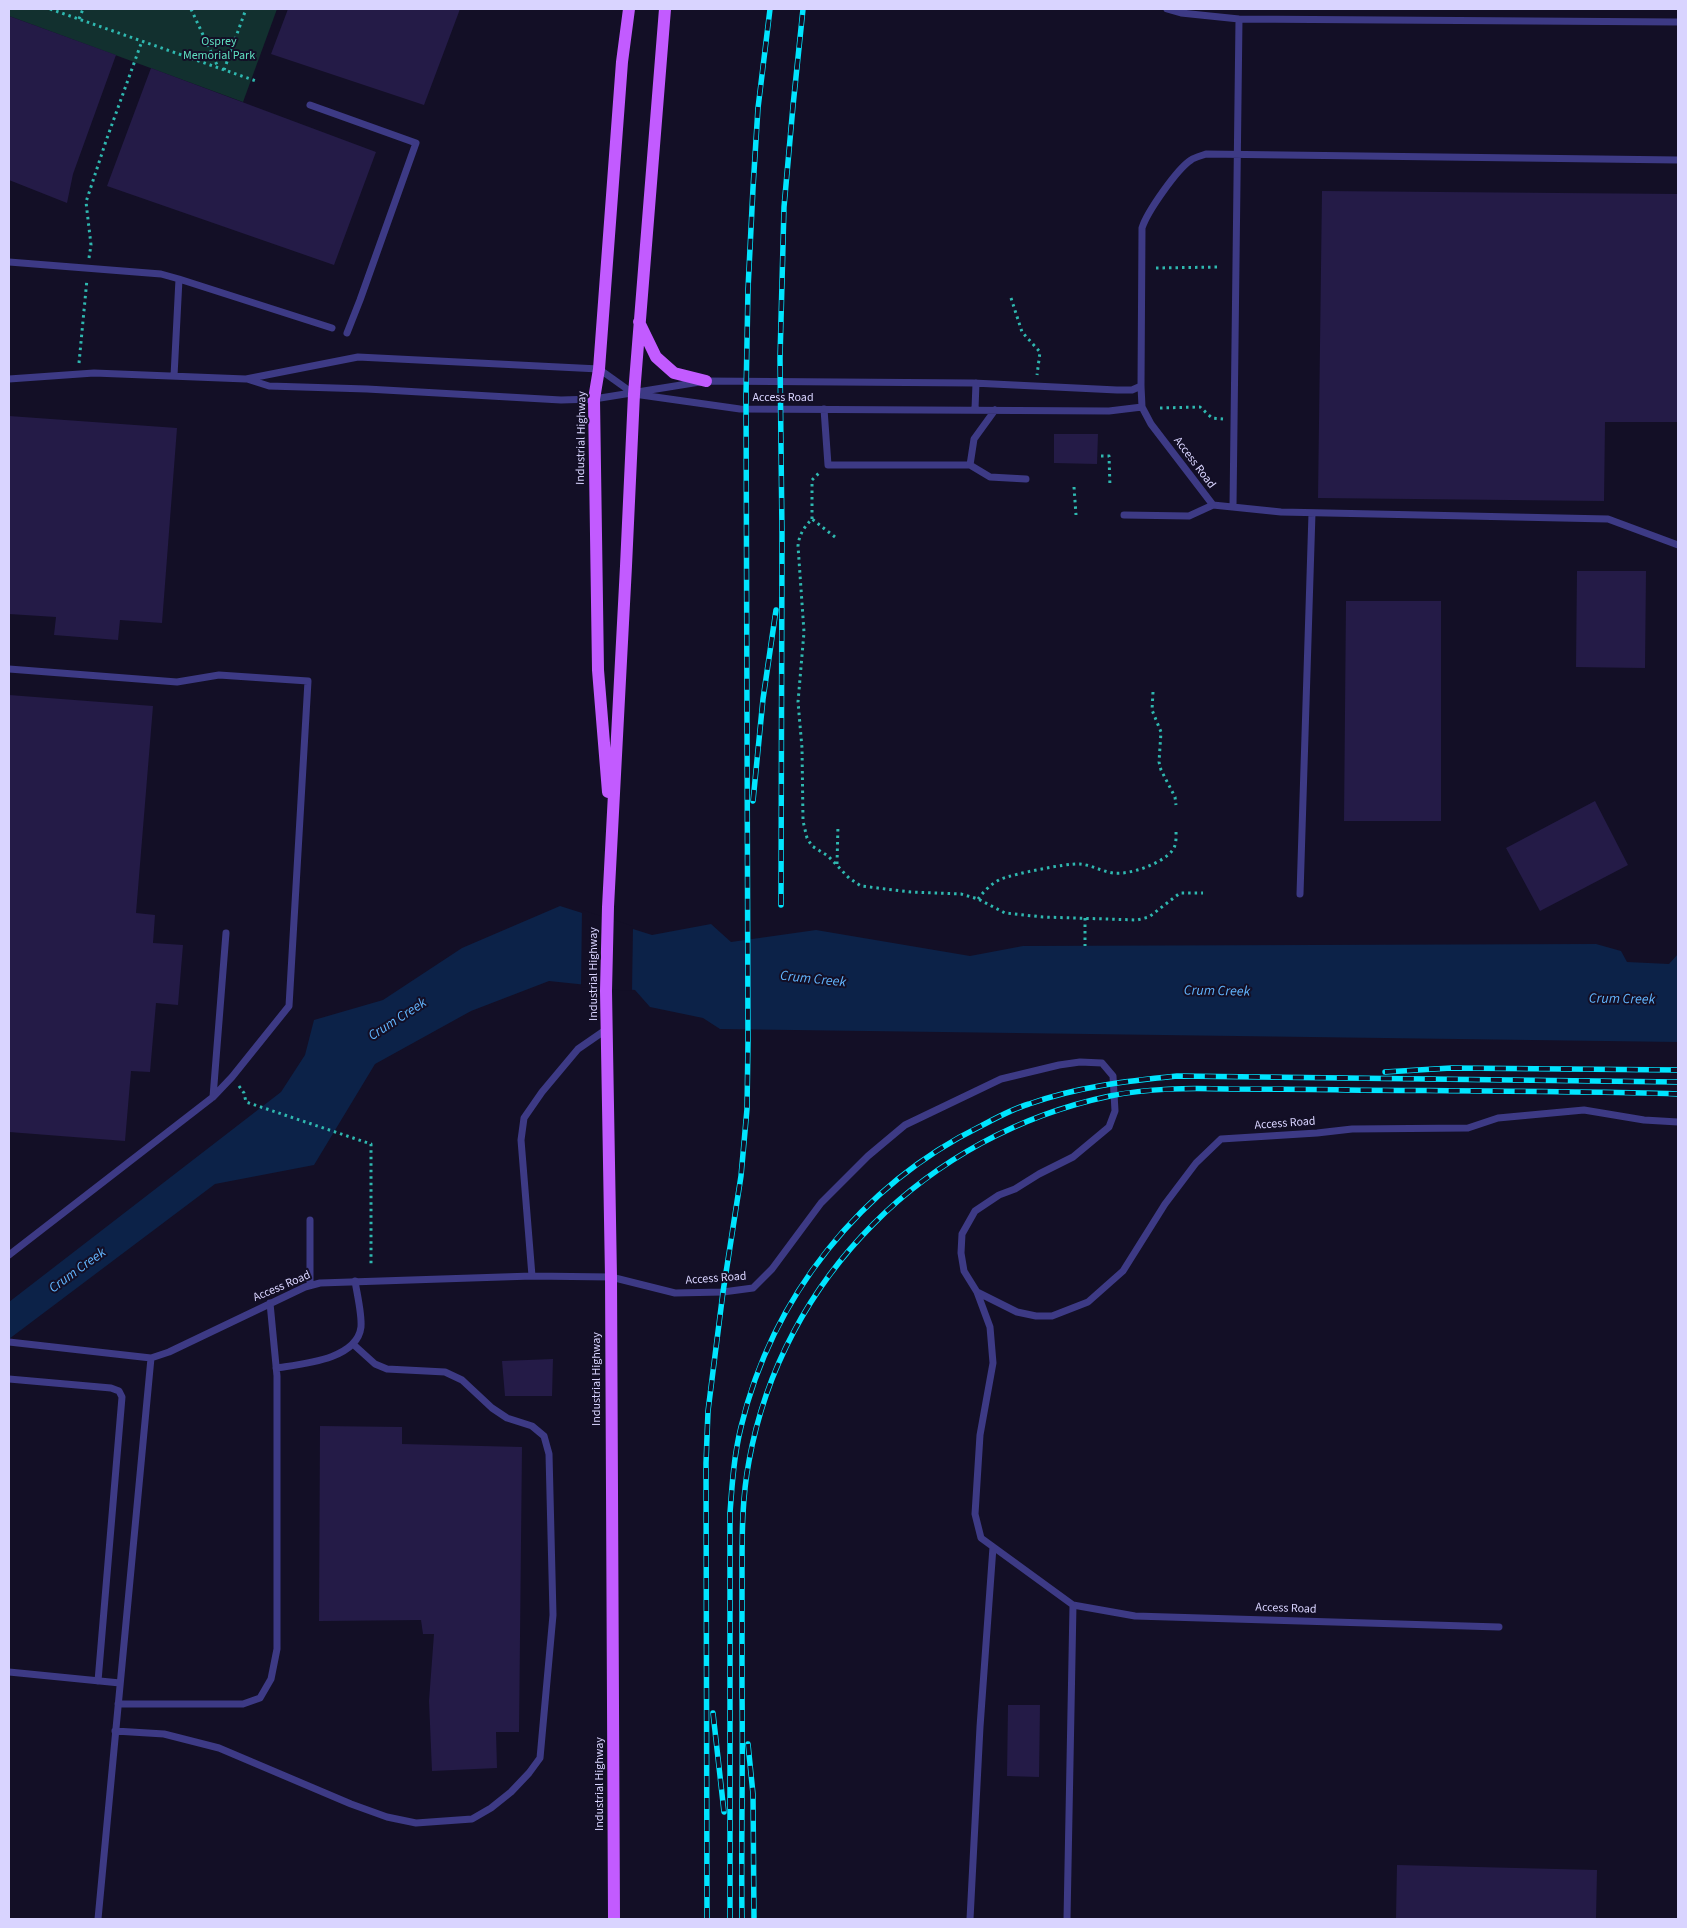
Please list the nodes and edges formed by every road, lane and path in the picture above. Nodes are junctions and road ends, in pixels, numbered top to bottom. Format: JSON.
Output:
{"nodes":[{"id":1,"x":50,"y":9,"type":"edge"},
{"id":2,"x":84,"y":9,"type":"edge"},
{"id":3,"x":191,"y":9,"type":"edge"},
{"id":4,"x":246,"y":9,"type":"edge"},
{"id":5,"x":629,"y":9,"type":"edge"},
{"id":6,"x":664,"y":9,"type":"edge"},
{"id":7,"x":1167,"y":9,"type":"edge"},
{"id":8,"x":80,"y":19,"type":"junction"},
{"id":9,"x":1239,"y":19,"type":"junction"},
{"id":10,"x":1678,"y":22,"type":"edge"},
{"id":11,"x":142,"y":41,"type":"junction"},
{"id":12,"x":218,"y":68,"type":"junction"},
{"id":13,"x":224,"y":70,"type":"junction"},
{"id":14,"x":256,"y":82,"type":"dead end"},
{"id":15,"x":310,"y":105,"type":"dead end"},
{"id":16,"x":1237,"y":155,"type":"junction"},
{"id":17,"x":1678,"y":160,"type":"edge"},
{"id":18,"x":9,"y":262,"type":"edge"},
{"id":19,"x":1219,"y":267,"type":"dead end"},
{"id":20,"x":88,"y":268,"type":"junction"},
{"id":21,"x":1156,"y":268,"type":"dead end"},
{"id":22,"x":179,"y":279,"type":"junction"},
{"id":23,"x":1011,"y":298,"type":"dead end"},
{"id":24,"x":639,"y":322,"type":"junction"},
{"id":25,"x":332,"y":328,"type":"dead end"},
{"id":26,"x":347,"y":333,"type":"dead end"},
{"id":27,"x":599,"y":369,"type":"junction"},
{"id":28,"x":78,"y":374,"type":"junction"},
{"id":29,"x":1037,"y":375,"type":"dead end"},
{"id":30,"x":174,"y":376,"type":"junction"},
{"id":31,"x":9,"y":379,"type":"edge"},
{"id":32,"x":246,"y":379,"type":"junction"},
{"id":33,"x":706,"y":381,"type":"junction"},
{"id":34,"x":976,"y":383,"type":"junction"},
{"id":35,"x":1141,"y":386,"type":"junction"},
{"id":36,"x":634,"y":394,"type":"junction"},
{"id":37,"x":594,"y":399,"type":"junction"},
{"id":38,"x":1142,"y":407,"type":"junction"},
{"id":39,"x":1160,"y":408,"type":"dead end"},
{"id":40,"x":824,"y":409,"type":"junction"},
{"id":41,"x":975,"y":410,"type":"junction"},
{"id":42,"x":995,"y":410,"type":"junction"},
{"id":43,"x":1223,"y":419,"type":"dead end"},
{"id":44,"x":1101,"y":456,"type":"dead end"},
{"id":45,"x":828,"y":465,"type":"junction"},
{"id":46,"x":970,"y":465,"type":"junction"},
{"id":47,"x":1026,"y":479,"type":"dead end"},
{"id":48,"x":1110,"y":487,"type":"dead end"},
{"id":49,"x":1074,"y":488,"type":"dead end"},
{"id":50,"x":1213,"y":505,"type":"junction"},
{"id":51,"x":1233,"y":506,"type":"junction"},
{"id":52,"x":1312,"y":513,"type":"junction"},
{"id":53,"x":1076,"y":515,"type":"dead end"},
{"id":54,"x":1124,"y":515,"type":"dead end"},
{"id":55,"x":812,"y":520,"type":"junction"},
{"id":56,"x":835,"y":538,"type":"dead end"},
{"id":57,"x":1678,"y":545,"type":"edge"},
{"id":58,"x":9,"y":669,"type":"edge"},
{"id":59,"x":1153,"y":692,"type":"dead end"},
{"id":60,"x":1176,"y":805,"type":"dead end"},
{"id":61,"x":838,"y":825,"type":"dead end"},
{"id":62,"x":1176,"y":829,"type":"dead end"},
{"id":63,"x":611,"y":839,"type":"junction"},
{"id":64,"x":837,"y":864,"type":"junction"},
{"id":65,"x":1203,"y":893,"type":"dead end"},
{"id":66,"x":1300,"y":894,"type":"dead end"},
{"id":67,"x":978,"y":898,"type":"junction"},
{"id":68,"x":1085,"y":918,"type":"junction"},
{"id":69,"x":226,"y":933,"type":"dead end"},
{"id":70,"x":1085,"y":946,"type":"dead end"},
{"id":71,"x":607,"y":1028,"type":"junction"},
{"id":72,"x":232,"y":1077,"type":"junction"},
{"id":73,"x":213,"y":1097,"type":"junction"},
{"id":74,"x":1678,"y":1122,"type":"edge"},
{"id":75,"x":310,"y":1220,"type":"dead end"},
{"id":76,"x":9,"y":1255,"type":"edge"},
{"id":77,"x":371,"y":1266,"type":"dead end"},
{"id":78,"x":532,"y":1276,"type":"junction"},
{"id":79,"x":611,"y":1277,"type":"junction"},
{"id":80,"x":355,"y":1281,"type":"junction"},
{"id":81,"x":310,"y":1285,"type":"junction"},
{"id":82,"x":977,"y":1292,"type":"junction"},
{"id":83,"x":270,"y":1303,"type":"junction"},
{"id":84,"x":9,"y":1342,"type":"edge"},
{"id":85,"x":354,"y":1345,"type":"junction"},
{"id":86,"x":151,"y":1358,"type":"junction"},
{"id":87,"x":276,"y":1368,"type":"junction"},
{"id":88,"x":9,"y":1378,"type":"edge"},
{"id":89,"x":993,"y":1547,"type":"junction"},
{"id":90,"x":1073,"y":1605,"type":"junction"},
{"id":91,"x":1498,"y":1628,"type":"dead end"},
{"id":92,"x":9,"y":1672,"type":"edge"},
{"id":93,"x":98,"y":1681,"type":"junction"},
{"id":94,"x":120,"y":1683,"type":"junction"},
{"id":95,"x":118,"y":1704,"type":"junction"},
{"id":96,"x":116,"y":1731,"type":"junction"},
{"id":97,"x":98,"y":1919,"type":"edge"},
{"id":98,"x":614,"y":1919,"type":"edge"},
{"id":99,"x":970,"y":1919,"type":"edge"},
{"id":100,"x":1067,"y":1919,"type":"edge"}],
"edges":[{"from":1,"to":8,"type":"path"},
{"from":2,"to":8,"type":"path"},
{"from":3,"to":12,"type":"path"},
{"from":4,"to":13,"type":"path"},
{"from":5,"to":27,"type":"main road","name":"Industrial Highway"},
{"from":6,"to":24,"type":"main road","name":"Industrial Highway"},
{"from":7,"to":9,"type":"lane"},
{"from":8,"to":11,"type":"path"},
{"from":9,"to":10,"type":"lane"},
{"from":9,"to":16,"type":"lane"},
{"from":11,"to":12,"type":"path"},
{"from":11,"to":20,"type":"path"},
{"from":12,"to":13,"type":"path"},
{"from":13,"to":14,"type":"path"},
{"from":15,"to":26,"type":"lane"},
{"from":16,"to":17,"type":"lane"},
{"from":16,"to":35,"type":"lane"},
{"from":16,"to":51,"type":"lane"},
{"from":18,"to":20,"type":"lane"},
{"from":19,"to":21,"type":"path"},
{"from":20,"to":22,"type":"lane"},
{"from":20,"to":28,"type":"path"},
{"from":22,"to":25,"type":"lane"},
{"from":22,"to":30,"type":"lane"},
{"from":23,"to":29,"type":"path"},
{"from":24,"to":33,"type":"main road"},
{"from":24,"to":36,"type":"main road","name":"Industrial Highway"},
{"from":27,"to":32,"type":"lane"},
{"from":27,"to":36,"type":"lane"},
{"from":27,"to":37,"type":"main road","name":"Industrial Highway"},
{"from":28,"to":30,"type":"lane"},
{"from":28,"to":31,"type":"lane"},
{"from":30,"to":32,"type":"lane"},
{"from":32,"to":37,"type":"lane"},
{"from":33,"to":34,"type":"lane","name":"Access Road"},
{"from":33,"to":36,"type":"lane","name":"Access Road"},
{"from":34,"to":35,"type":"lane","name":"Access Road"},
{"from":34,"to":41,"type":"lane"},
{"from":35,"to":38,"type":"lane"},
{"from":36,"to":37,"type":"lane"},
{"from":36,"to":40,"type":"lane","name":"Access Road"},
{"from":36,"to":63,"type":"main road","name":"Industrial Highway"},
{"from":37,"to":63,"type":"main road","name":"Industrial Highway"},
{"from":38,"to":42,"type":"lane","name":"Access Road"},
{"from":38,"to":50,"type":"lane","name":"Access Road"},
{"from":39,"to":43,"type":"path"},
{"from":40,"to":41,"type":"lane","name":"Access Road"},
{"from":40,"to":45,"type":"lane"},
{"from":41,"to":42,"type":"lane","name":"Access Road"},
{"from":42,"to":46,"type":"lane"},
{"from":44,"to":48,"type":"path"},
{"from":45,"to":46,"type":"lane"},
{"from":45,"to":55,"type":"path"},
{"from":46,"to":47,"type":"lane"},
{"from":49,"to":53,"type":"path"},
{"from":50,"to":51,"type":"lane","name":"Access Road"},
{"from":50,"to":54,"type":"lane"},
{"from":51,"to":52,"type":"lane","name":"Access Road"},
{"from":52,"to":57,"type":"lane","name":"Access Road"},
{"from":52,"to":66,"type":"lane"},
{"from":55,"to":56,"type":"path"},
{"from":55,"to":64,"type":"path"},
{"from":58,"to":72,"type":"lane"},
{"from":59,"to":60,"type":"path"},
{"from":61,"to":64,"type":"path"},
{"from":62,"to":67,"type":"path"},
{"from":63,"to":71,"type":"main road","name":"Industrial Highway"},
{"from":64,"to":67,"type":"path"},
{"from":65,"to":68,"type":"path"},
{"from":67,"to":68,"type":"path"},
{"from":68,"to":70,"type":"path"},
{"from":69,"to":73,"type":"lane"},
{"from":71,"to":78,"type":"lane"},
{"from":71,"to":79,"type":"main road","name":"Industrial Highway"},
{"from":72,"to":73,"type":"lane"},
{"from":72,"to":77,"type":"path"},
{"from":73,"to":76,"type":"lane"},
{"from":74,"to":82,"type":"lane","name":"Access Road"},
{"from":75,"to":81,"type":"lane"},
{"from":78,"to":79,"type":"lane","name":"Access Road"},
{"from":78,"to":80,"type":"lane","name":"Access Road"},
{"from":79,"to":82,"type":"lane","name":"Access Road"},
{"from":79,"to":98,"type":"main road","name":"Industrial Highway"},
{"from":80,"to":81,"type":"lane","name":"Access Road"},
{"from":80,"to":85,"type":"lane"},
{"from":81,"to":83,"type":"lane","name":"Access Road"},
{"from":82,"to":89,"type":"lane","name":"Access Road"},
{"from":83,"to":86,"type":"lane","name":"Access Road"},
{"from":83,"to":87,"type":"lane"},
{"from":84,"to":86,"type":"lane","name":"Access Road"},
{"from":85,"to":87,"type":"lane"},
{"from":85,"to":96,"type":"lane"},
{"from":86,"to":94,"type":"lane"},
{"from":87,"to":95,"type":"lane"},
{"from":88,"to":93,"type":"lane"},
{"from":89,"to":90,"type":"lane","name":"Access Road"},
{"from":89,"to":99,"type":"lane"},
{"from":90,"to":91,"type":"lane","name":"Access Road"},
{"from":90,"to":100,"type":"lane"},
{"from":92,"to":93,"type":"lane"},
{"from":93,"to":94,"type":"lane"},
{"from":94,"to":95,"type":"lane"},
{"from":95,"to":96,"type":"lane"},
{"from":96,"to":97,"type":"lane"}]}
